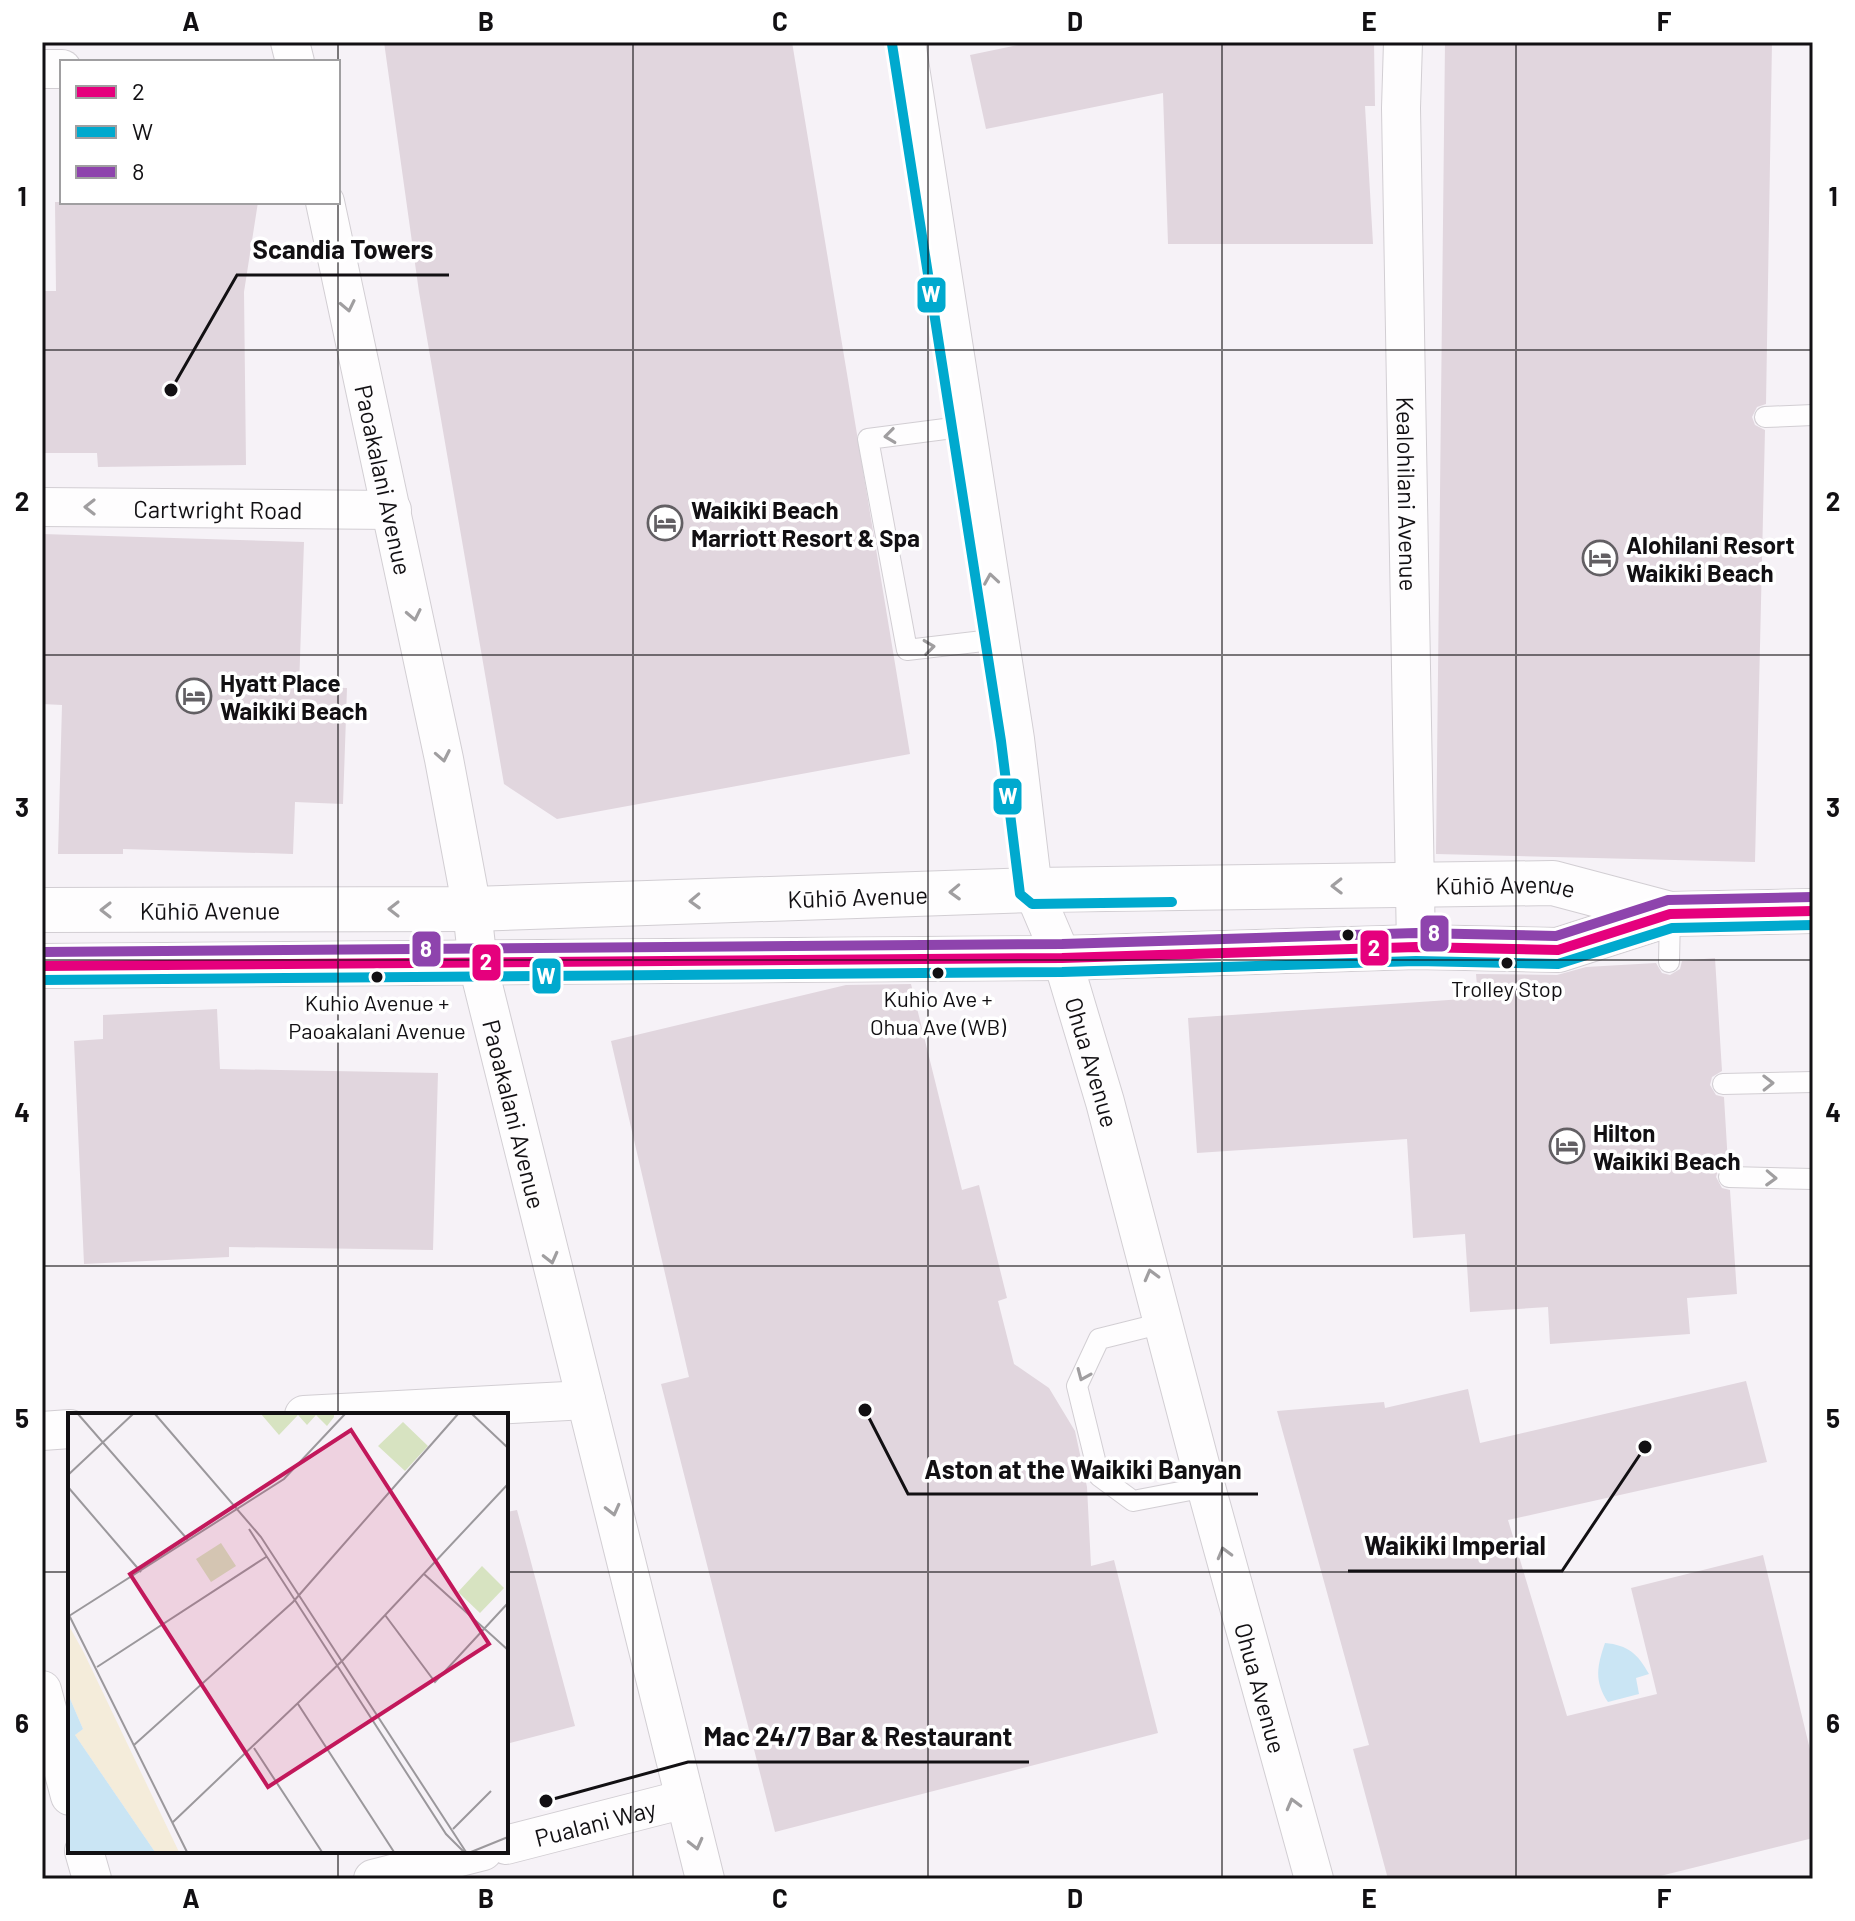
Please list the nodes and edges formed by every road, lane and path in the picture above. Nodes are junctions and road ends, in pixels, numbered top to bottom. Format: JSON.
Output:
{"nodes":[{"id":1,"x":906,"y":42,"type":"edge"},
{"id":2,"x":1403,"y":42,"type":"edge"},
{"id":3,"x":325,"y":204,"type":"edge"},
{"id":4,"x":1813,"y":415,"type":"edge"},
{"id":5,"x":1765,"y":417,"type":"dead end"},
{"id":6,"x":968,"y":426,"type":"junction"},
{"id":7,"x":42,"y":507,"type":"edge"},
{"id":8,"x":392,"y":510,"type":"junction"},
{"id":9,"x":1000,"y":639,"type":"junction"},
{"id":10,"x":1415,"y":885,"type":"junction"},
{"id":11,"x":1033,"y":890,"type":"junction"},
{"id":12,"x":472,"y":909,"type":"junction"},
{"id":13,"x":42,"y":910,"type":"edge"},
{"id":14,"x":174,"y":910,"type":"junction"},
{"id":15,"x":1813,"y":911,"type":"edge"},
{"id":16,"x":1670,"y":914,"type":"junction"},
{"id":17,"x":1416,"y":947,"type":"junction"},
{"id":18,"x":1062,"y":958,"type":"junction"},
{"id":19,"x":1669,"y":962,"type":"dead end"},
{"id":20,"x":478,"y":965,"type":"junction"},
{"id":21,"x":42,"y":966,"type":"edge"},
{"id":22,"x":178,"y":966,"type":"junction"},
{"id":23,"x":1813,"y":1082,"type":"edge"},
{"id":24,"x":1723,"y":1084,"type":"dead end"},
{"id":25,"x":1729,"y":1177,"type":"dead end"},
{"id":26,"x":1813,"y":1179,"type":"edge"},
{"id":27,"x":1163,"y":1323,"type":"junction"},
{"id":28,"x":586,"y":1400,"type":"junction"},
{"id":29,"x":342,"y":1413,"type":"edge"},
{"id":30,"x":68,"y":1429,"type":"edge"},
{"id":31,"x":42,"y":1431,"type":"edge"},
{"id":32,"x":1206,"y":1487,"type":"junction"},
{"id":33,"x":42,"y":1690,"type":"edge"},
{"id":34,"x":68,"y":1788,"type":"edge"},
{"id":35,"x":685,"y":1799,"type":"junction"},
{"id":36,"x":508,"y":1844,"type":"edge"},
{"id":37,"x":85,"y":1853,"type":"edge"},
{"id":38,"x":475,"y":1853,"type":"edge"},
{"id":39,"x":92,"y":1879,"type":"edge"},
{"id":40,"x":373,"y":1879,"type":"edge"},
{"id":41,"x":705,"y":1879,"type":"edge"},
{"id":42,"x":1314,"y":1879,"type":"edge"}],
"edges":[{"from":1,"to":6,"type":"street","name":"Ohua Avenue"},
{"from":2,"to":10,"type":"street","name":"Kealohilani Avenue"},
{"from":3,"to":8,"type":"street","name":"Paoakalani Avenue","one_way":true},
{"from":4,"to":5,"type":"lane"},
{"from":9,"to":6,"type":"street","name":"Ohua Avenue","one_way":true},
{"from":6,"to":9,"type":"lane","one_way":true},
{"from":8,"to":7,"type":"street","name":"Cartwright Road","one_way":true},
{"from":8,"to":12,"type":"street","name":"Paoakalani Avenue","one_way":true},
{"from":9,"to":11,"type":"street","name":"Ohua Avenue"},
{"from":10,"to":11,"type":"street","name":"Kūhiō Avenue","one_way":true},
{"from":10,"to":16,"type":"street","name":"Kūhiō Avenue"},
{"from":10,"to":17,"type":"street","name":"Kealohilani Avenue"},
{"from":11,"to":12,"type":"street","name":"Kūhiō Avenue","one_way":true},
{"from":11,"to":18,"type":"street","name":"Ohua Avenue"},
{"from":12,"to":14,"type":"street","name":"Kūhiō Avenue","one_way":true},
{"from":12,"to":20,"type":"street","name":"Paoakalani Avenue"},
{"from":14,"to":13,"type":"street","name":"Kūhiō Avenue","one_way":true},
{"from":14,"to":22,"type":"street"},
{"from":15,"to":16,"type":"street","name":"Kūhiō Avenue"},
{"from":16,"to":17,"type":"street","name":"Kūhiō Avenue"},
{"from":16,"to":19,"type":"lane"},
{"from":17,"to":18,"type":"street","name":"Kūhiō Avenue"},
{"from":18,"to":20,"type":"street","name":"Kūhiō Avenue"},
{"from":27,"to":18,"type":"street","name":"Ohua Avenue","one_way":true},
{"from":20,"to":22,"type":"street","name":"Kūhiō Avenue"},
{"from":20,"to":28,"type":"street","name":"Paoakalani Avenue","one_way":true},
{"from":21,"to":22,"type":"street","name":"Kūhiō Avenue"},
{"from":24,"to":23,"type":"lane","one_way":true},
{"from":25,"to":26,"type":"lane","one_way":true},
{"from":27,"to":32,"type":"street","name":"Ohua Avenue"},
{"from":27,"to":32,"type":"lane","one_way":true},
{"from":28,"to":29,"type":"street"},
{"from":28,"to":35,"type":"street","name":"Paoakalani Avenue","one_way":true},
{"from":30,"to":31,"type":"street"},
{"from":42,"to":32,"type":"street","name":"Ohua Avenue","one_way":true},
{"from":33,"to":34,"type":"street"},
{"from":35,"to":36,"type":"street","name":"Pualani Way"},
{"from":35,"to":41,"type":"street","name":"Paoakalani Avenue","one_way":true},
{"from":37,"to":39,"type":"street"},
{"from":38,"to":40,"type":"street"}]}
